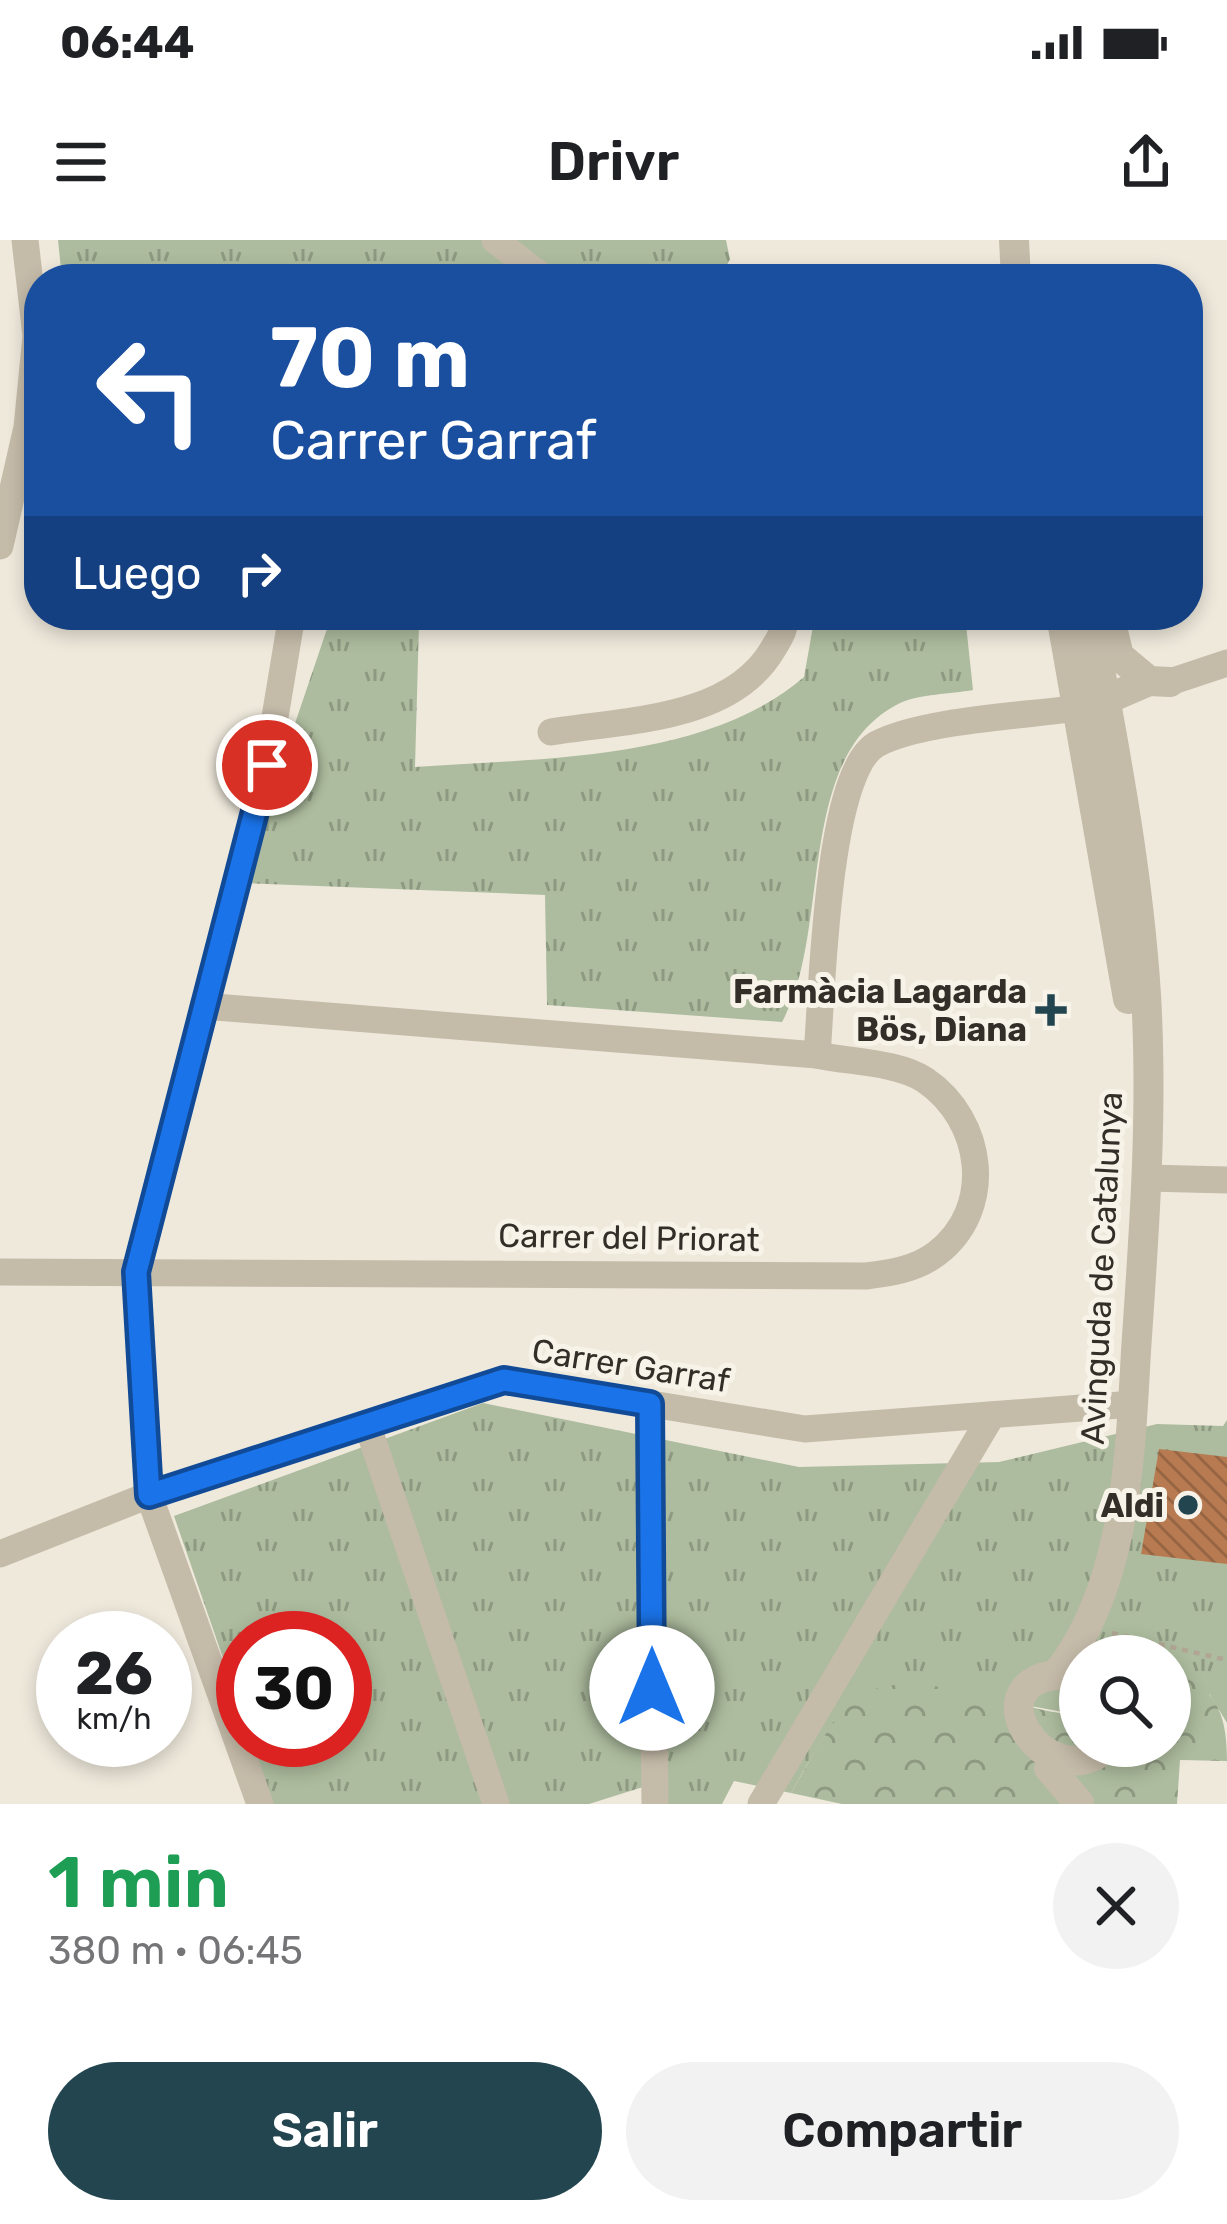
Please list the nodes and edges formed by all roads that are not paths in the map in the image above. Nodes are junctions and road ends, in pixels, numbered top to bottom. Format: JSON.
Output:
{"nodes":[{"id":1,"x":495,"y":240,"type":"edge"},
{"id":2,"x":526,"y":264,"type":"edge"},
{"id":3,"x":22,"y":426,"type":"edge"},
{"id":4,"x":0,"y":546,"type":"edge"},
{"id":5,"x":290,"y":630,"type":"edge"},
{"id":6,"x":784,"y":630,"type":"edge"},
{"id":7,"x":1066,"y":630,"type":"edge"},
{"id":8,"x":1078,"y":630,"type":"edge"},
{"id":9,"x":1090,"y":630,"type":"edge"},
{"id":10,"x":1112,"y":630,"type":"edge"},
{"id":11,"x":1227,"y":663,"type":"edge"},
{"id":12,"x":1159,"y":682,"type":"junction"},
{"id":13,"x":1091,"y":704,"type":"junction"},
{"id":14,"x":551,"y":732,"type":"dead end"},
{"id":15,"x":1114,"y":752,"type":"junction"},
{"id":16,"x":202,"y":1006,"type":"junction"},
{"id":17,"x":1144,"y":1036,"type":"junction"},
{"id":18,"x":817,"y":1055,"type":"junction"},
{"id":19,"x":1147,"y":1178,"type":"junction"},
{"id":20,"x":1227,"y":1180,"type":"edge"},
{"id":21,"x":0,"y":1272,"type":"edge"},
{"id":22,"x":136,"y":1272,"type":"junction"},
{"id":23,"x":650,"y":1404,"type":"junction"},
{"id":24,"x":1133,"y":1404,"type":"junction"},
{"id":25,"x":992,"y":1415,"type":"junction"},
{"id":26,"x":368,"y":1427,"type":"junction"},
{"id":27,"x":149,"y":1495,"type":"junction"},
{"id":28,"x":0,"y":1554,"type":"edge"},
{"id":29,"x":1088,"y":1635,"type":"edge"},
{"id":30,"x":1059,"y":1680,"type":"edge"},
{"id":31,"x":1084,"y":1767,"type":"edge"},
{"id":32,"x":1049,"y":1768,"type":"junction"},
{"id":33,"x":1082,"y":1769,"type":"junction"},
{"id":34,"x":1079,"y":1803,"type":"edge"},
{"id":35,"x":260,"y":1804,"type":"edge"},
{"id":36,"x":496,"y":1804,"type":"edge"},
{"id":37,"x":655,"y":1804,"type":"edge"},
{"id":38,"x":761,"y":1804,"type":"edge"}],
"edges":[{"from":1,"to":2,"type":"street"},
{"from":3,"to":4,"type":"street"},
{"from":5,"to":16,"type":"street"},
{"from":6,"to":14,"type":"street"},
{"from":7,"to":13,"type":"street","name":"Avinguda de Catalunya"},
{"from":8,"to":13,"type":"street"},
{"from":9,"to":13,"type":"street","name":"Avinguda de Catalunya"},
{"from":10,"to":12,"type":"street"},
{"from":11,"to":12,"type":"street"},
{"from":12,"to":13,"type":"street"},
{"from":12,"to":15,"type":"street"},
{"from":13,"to":15,"type":"street","name":"Avinguda de Catalunya"},
{"from":13,"to":17,"type":"street","name":"Avinguda de Catalunya"},
{"from":13,"to":18,"type":"street"},
{"from":15,"to":17,"type":"street","name":"Avinguda de Catalunya"},
{"from":16,"to":18,"type":"street","name":"Carrer del Priorat"},
{"from":16,"to":22,"type":"street"},
{"from":17,"to":19,"type":"street","name":"Avinguda de Catalunya"},
{"from":18,"to":22,"type":"street","name":"Carrer del Priorat"},
{"from":19,"to":20,"type":"street"},
{"from":19,"to":24,"type":"street","name":"Avinguda de Catalunya"},
{"from":21,"to":22,"type":"street","name":"Carrer del Priorat"},
{"from":22,"to":27,"type":"street"},
{"from":23,"to":25,"type":"street","name":"Carrer Garraf"},
{"from":23,"to":26,"type":"street","name":"Carrer Garraf"},
{"from":23,"to":37,"type":"street"},
{"from":24,"to":25,"type":"street","name":"Carrer Garraf"},
{"from":24,"to":29,"type":"street","name":"Avinguda de Catalunya"},
{"from":25,"to":38,"type":"street"},
{"from":26,"to":27,"type":"street","name":"Carrer Garraf"},
{"from":26,"to":36,"type":"street"},
{"from":27,"to":28,"type":"street","name":"Carrer Garraf"},
{"from":27,"to":35,"type":"street"},
{"from":30,"to":32,"type":"street","name":"Avinguda de Catalunya"},
{"from":31,"to":33,"type":"street"},
{"from":32,"to":33,"type":"street"},
{"from":32,"to":34,"type":"street"},
{"from":33,"to":34,"type":"street"}]}
